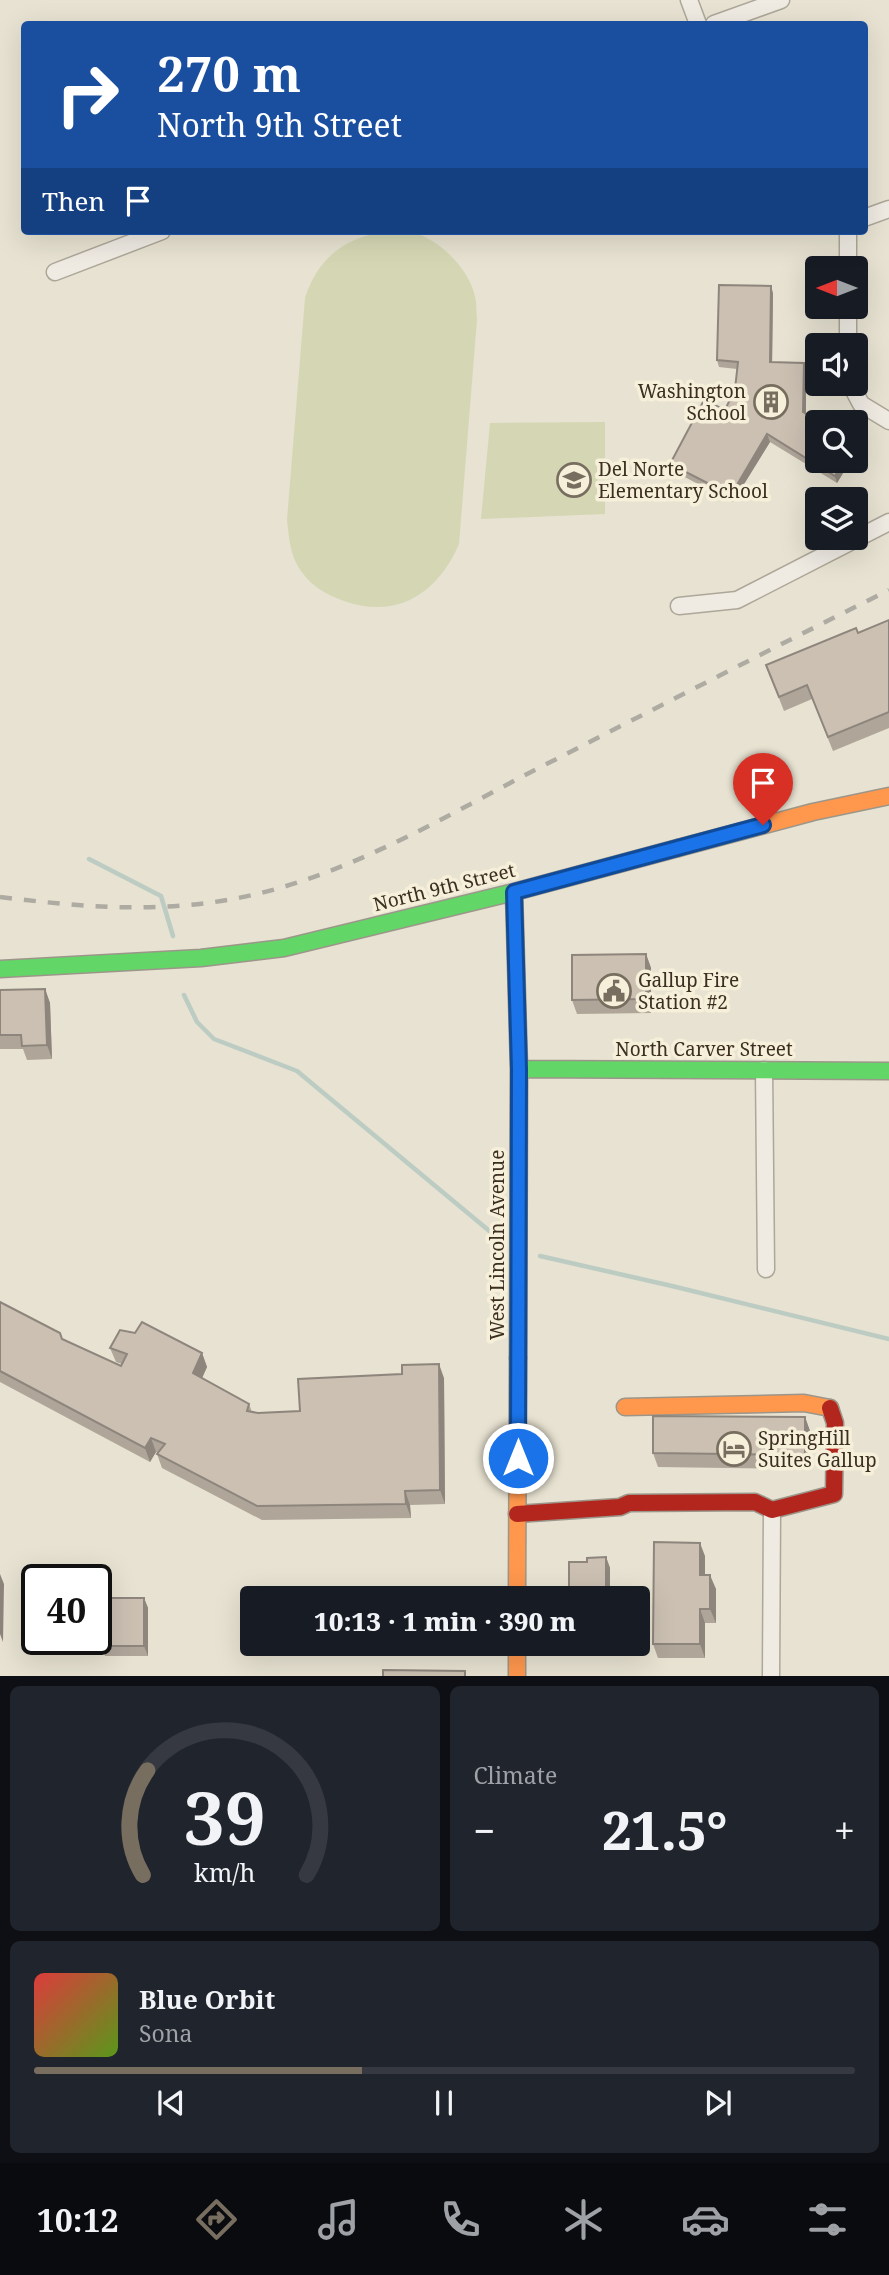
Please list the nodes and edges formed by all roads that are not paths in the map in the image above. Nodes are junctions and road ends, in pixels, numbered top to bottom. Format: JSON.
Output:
{"nodes":[{"id":1,"x":689,"y":0,"type":"edge"},
{"id":2,"x":781,"y":0,"type":"edge"},
{"id":3,"x":697,"y":21,"type":"edge"},
{"id":4,"x":722,"y":21,"type":"edge"},
{"id":5,"x":889,"y":209,"type":"edge"},
{"id":6,"x":868,"y":217,"type":"edge"},
{"id":7,"x":152,"y":235,"type":"edge"},
{"id":8,"x":848,"y":235,"type":"edge"},
{"id":9,"x":848,"y":256,"type":"edge"},
{"id":10,"x":55,"y":272,"type":"dead end"},
{"id":11,"x":857,"y":396,"type":"edge"},
{"id":12,"x":889,"y":421,"type":"edge"},
{"id":13,"x":889,"y":522,"type":"edge"},
{"id":14,"x":678,"y":606,"type":"dead end"},
{"id":15,"x":889,"y":796,"type":"edge"},
{"id":16,"x":514,"y":892,"type":"junction"},
{"id":17,"x":0,"y":969,"type":"edge"},
{"id":18,"x":519,"y":1069,"type":"junction"},
{"id":19,"x":764,"y":1070,"type":"junction"},
{"id":20,"x":889,"y":1071,"type":"edge"},
{"id":21,"x":765,"y":1269,"type":"dead end"},
{"id":22,"x":625,"y":1407,"type":"dead end"},
{"id":23,"x":772,"y":1510,"type":"junction"},
{"id":24,"x":517,"y":1514,"type":"junction"},
{"id":25,"x":517,"y":1586,"type":"edge"},
{"id":26,"x":517,"y":1656,"type":"edge"},
{"id":27,"x":517,"y":1676,"type":"edge"},
{"id":28,"x":771,"y":1676,"type":"edge"}],
"edges":[{"from":1,"to":3,"type":"street"},
{"from":2,"to":4,"type":"street"},
{"from":5,"to":6,"type":"street"},
{"from":7,"to":10,"type":"street"},
{"from":8,"to":9,"type":"street"},
{"from":11,"to":12,"type":"street"},
{"from":13,"to":14,"type":"street"},
{"from":15,"to":16,"type":"street","name":"North 9th Street"},
{"from":16,"to":17,"type":"street","name":"North 9th Street"},
{"from":16,"to":18,"type":"street","name":"West Lincoln Avenue"},
{"from":18,"to":19,"type":"street","name":"North Carver Street"},
{"from":18,"to":24,"type":"street","name":"West Lincoln Avenue"},
{"from":19,"to":20,"type":"street","name":"North Carver Street"},
{"from":19,"to":21,"type":"street"},
{"from":22,"to":23,"type":"street"},
{"from":23,"to":24,"type":"street"},
{"from":23,"to":28,"type":"street"},
{"from":24,"to":25,"type":"street","name":"West Lincoln Avenue"},
{"from":26,"to":27,"type":"street"}]}
